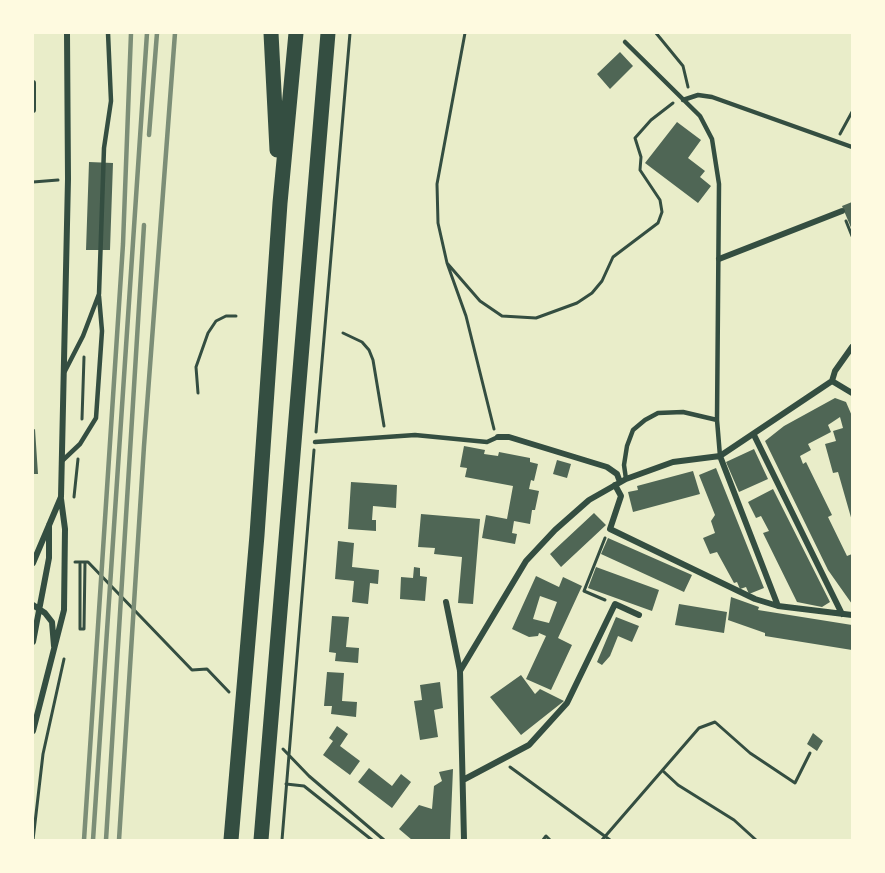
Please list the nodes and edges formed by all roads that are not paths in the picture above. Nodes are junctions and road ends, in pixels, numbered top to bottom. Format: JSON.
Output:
{"nodes":[{"id":1,"x":67,"y":33,"type":"edge"},
{"id":2,"x":108,"y":33,"type":"edge"},
{"id":3,"x":271,"y":33,"type":"edge"},
{"id":4,"x":296,"y":33,"type":"edge"},
{"id":5,"x":327,"y":33,"type":"edge"},
{"id":6,"x":625,"y":42,"type":"dead end"},
{"id":7,"x":33,"y":83,"type":"edge"},
{"id":8,"x":683,"y":100,"type":"junction"},
{"id":9,"x":33,"y":110,"type":"edge"},
{"id":10,"x":852,"y":147,"type":"edge"},
{"id":11,"x":280,"y":203,"type":"junction"},
{"id":12,"x":842,"y":211,"type":"road end"},
{"id":13,"x":719,"y":259,"type":"junction"},
{"id":14,"x":99,"y":294,"type":"junction"},
{"id":15,"x":852,"y":347,"type":"edge"},
{"id":16,"x":64,"y":373,"type":"junction"},
{"id":17,"x":832,"y":381,"type":"junction"},
{"id":18,"x":852,"y":393,"type":"edge"},
{"id":19,"x":717,"y":420,"type":"junction"},
{"id":20,"x":754,"y":435,"type":"junction"},
{"id":21,"x":498,"y":437,"type":"joint"},
{"id":22,"x":315,"y":442,"type":"dead end"},
{"id":23,"x":720,"y":456,"type":"junction"},
{"id":24,"x":62,"y":461,"type":"junction"},
{"id":25,"x":621,"y":482,"type":"junction"},
{"id":26,"x":61,"y":497,"type":"junction"},
{"id":27,"x":49,"y":522,"type":"junction"},
{"id":28,"x":33,"y":563,"type":"edge"},
{"id":29,"x":446,"y":603,"type":"dead end"},
{"id":30,"x":778,"y":606,"type":"junction"},
{"id":31,"x":36,"y":607,"type":"edge"},
{"id":32,"x":842,"y":614,"type":"junction"},
{"id":33,"x":639,"y":615,"type":"dead end"},
{"id":34,"x":852,"y":615,"type":"edge"},
{"id":35,"x":33,"y":642,"type":"edge"},
{"id":36,"x":54,"y":651,"type":"junction"},
{"id":37,"x":460,"y":670,"type":"junction"},
{"id":38,"x":33,"y":731,"type":"edge"},
{"id":39,"x":463,"y":780,"type":"junction"},
{"id":40,"x":231,"y":840,"type":"edge"},
{"id":41,"x":261,"y":840,"type":"edge"},
{"id":42,"x":464,"y":840,"type":"edge"}],
"edges":[{"from":1,"to":16,"type":"street"},
{"from":2,"to":14,"type":"lane"},
{"from":3,"to":11,"type":"highway"},
{"from":4,"to":11,"type":"highway"},
{"from":5,"to":41,"type":"highway"},
{"from":6,"to":8,"type":"lane"},
{"from":7,"to":9,"type":"street"},
{"from":8,"to":10,"type":"lane"},
{"from":8,"to":13,"type":"lane"},
{"from":11,"to":40,"type":"highway"},
{"from":12,"to":13,"type":"street"},
{"from":13,"to":19,"type":"lane"},
{"from":14,"to":16,"type":"lane"},
{"from":14,"to":24,"type":"lane"},
{"from":15,"to":17,"type":"street"},
{"from":16,"to":24,"type":"street"},
{"from":17,"to":18,"type":"street"},
{"from":17,"to":20,"type":"street"},
{"from":19,"to":23,"type":"lane"},
{"from":19,"to":25,"type":"lane"},
{"from":20,"to":23,"type":"street"},
{"from":20,"to":32,"type":"street"},
{"from":21,"to":22,"type":"lane"},
{"from":21,"to":25,"type":"street"},
{"from":23,"to":25,"type":"street"},
{"from":23,"to":30,"type":"street"},
{"from":24,"to":26,"type":"street"},
{"from":25,"to":30,"type":"street"},
{"from":25,"to":37,"type":"street"},
{"from":26,"to":27,"type":"street"},
{"from":26,"to":36,"type":"street"},
{"from":27,"to":28,"type":"street"},
{"from":27,"to":31,"type":"street"},
{"from":29,"to":37,"type":"street"},
{"from":30,"to":32,"type":"street"},
{"from":31,"to":35,"type":"street"},
{"from":31,"to":36,"type":"street"},
{"from":32,"to":34,"type":"street"},
{"from":33,"to":39,"type":"street"},
{"from":36,"to":38,"type":"street"},
{"from":37,"to":39,"type":"street"},
{"from":39,"to":42,"type":"street"}]}
